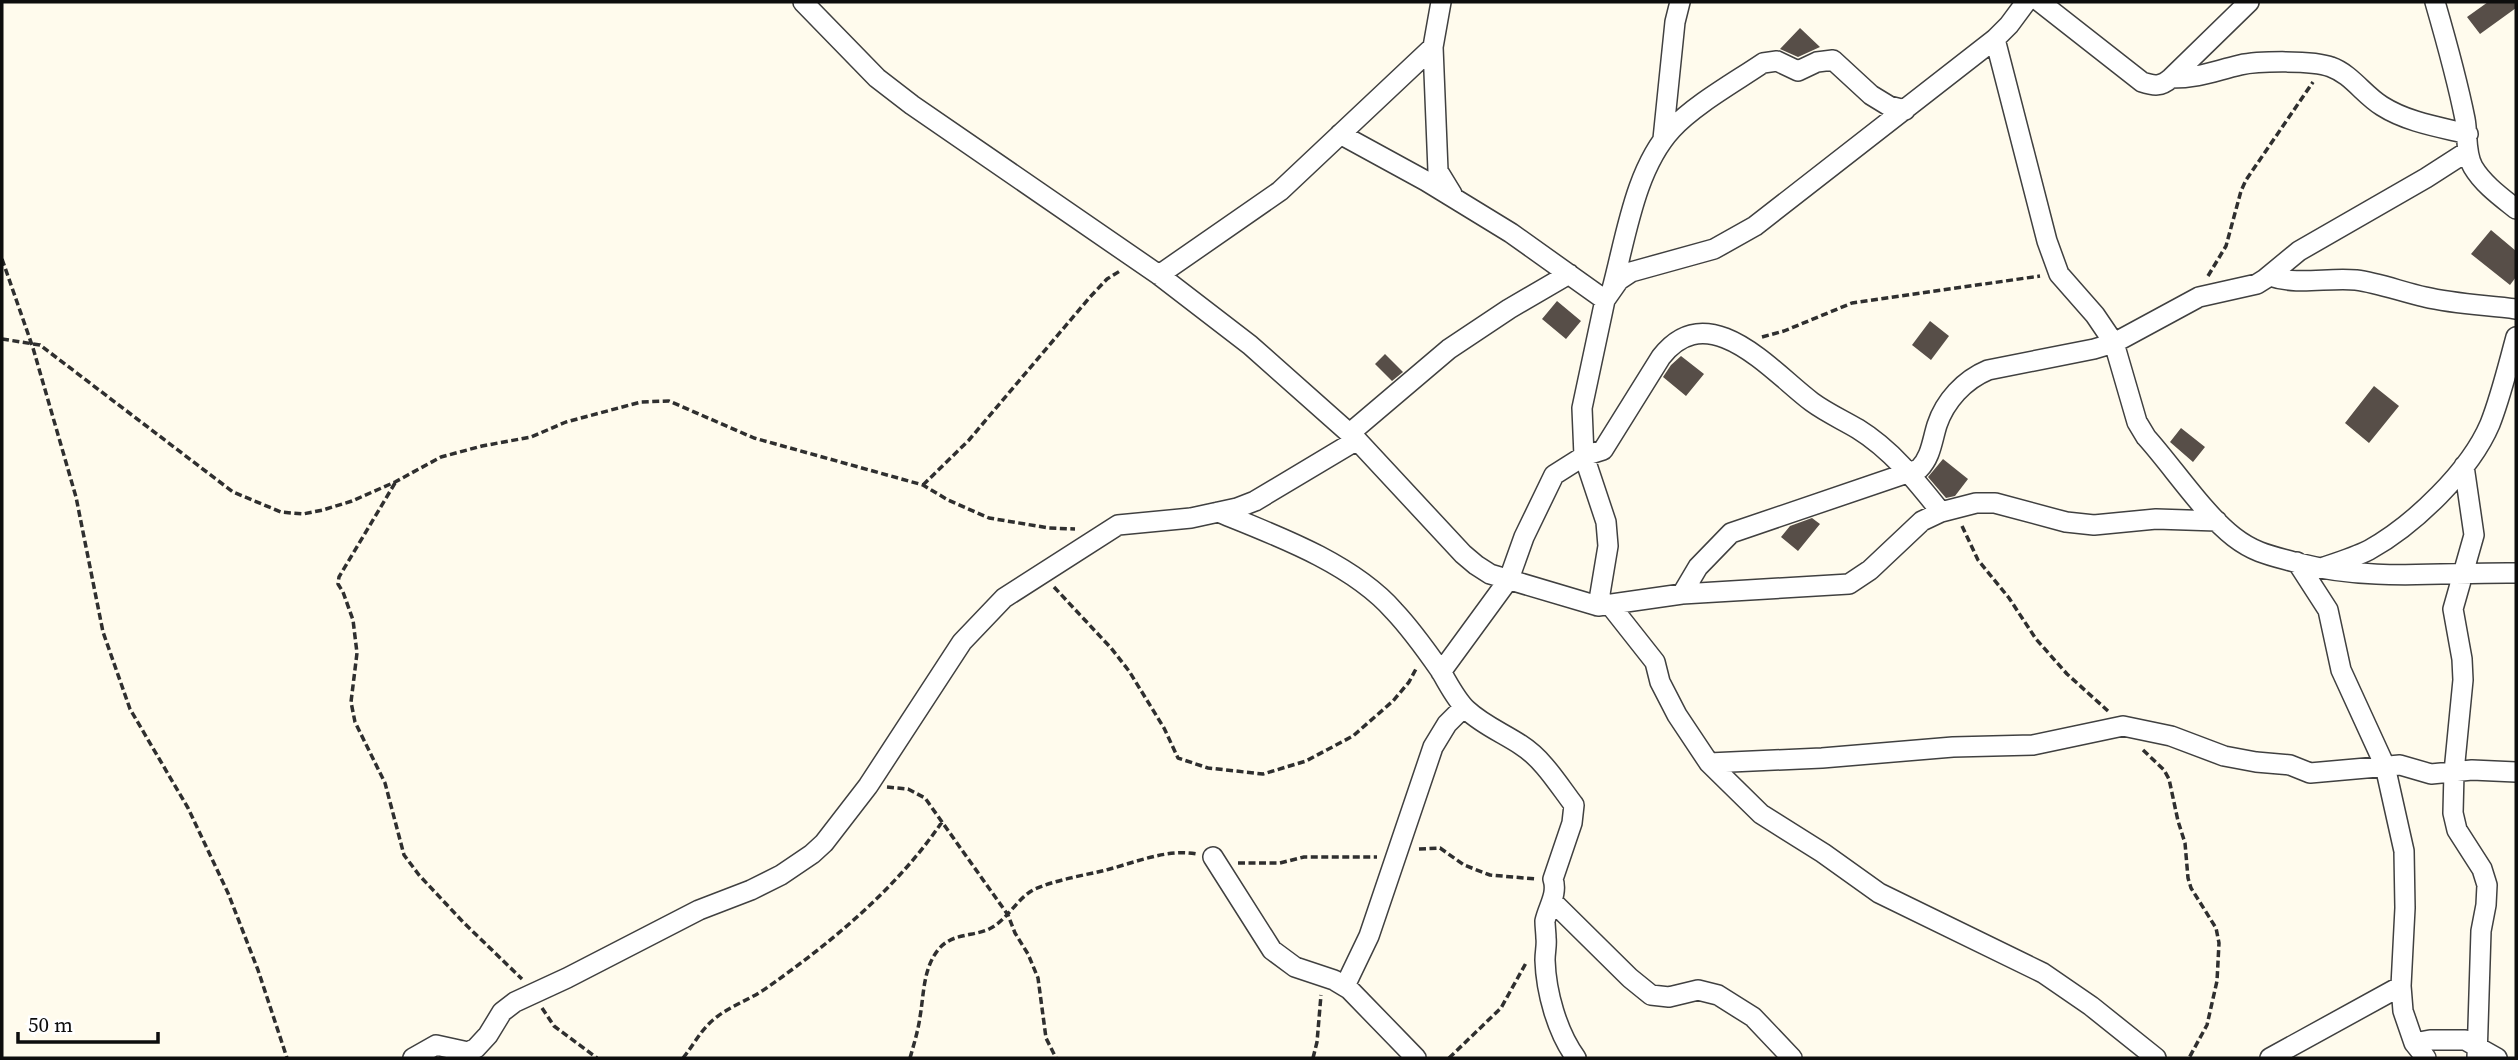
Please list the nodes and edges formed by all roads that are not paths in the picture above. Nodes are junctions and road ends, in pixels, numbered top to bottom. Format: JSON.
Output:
{"nodes":[{"id":1,"x":803,"y":2,"type":"edge"},
{"id":2,"x":1441,"y":2,"type":"edge"},
{"id":3,"x":1680,"y":2,"type":"edge"},
{"id":4,"x":2026,"y":2,"type":"edge"},
{"id":5,"x":2040,"y":2,"type":"edge"},
{"id":6,"x":2249,"y":2,"type":"edge"},
{"id":7,"x":2435,"y":2,"type":"edge"},
{"id":8,"x":1995,"y":39,"type":"junction"},
{"id":9,"x":1433,"y":47,"type":"junction"},
{"id":10,"x":2171,"y":78,"type":"junction"},
{"id":11,"x":1905,"y":110,"type":"junction"},
{"id":12,"x":1340,"y":134,"type":"junction"},
{"id":13,"x":1664,"y":139,"type":"junction"},
{"id":14,"x":2468,"y":143,"type":"junction"},
{"id":15,"x":1457,"y":201,"type":"junction"},
{"id":16,"x":2516,"y":209,"type":"edge"},
{"id":17,"x":1569,"y":274,"type":"junction"},
{"id":18,"x":1158,"y":275,"type":"junction"},
{"id":19,"x":2270,"y":276,"type":"junction"},
{"id":20,"x":1609,"y":294,"type":"junction"},
{"id":21,"x":2516,"y":309,"type":"edge"},
{"id":22,"x":2516,"y":337,"type":"edge"},
{"id":23,"x":2113,"y":343,"type":"junction"},
{"id":24,"x":1354,"y":437,"type":"junction"},
{"id":25,"x":1584,"y":456,"type":"junction"},
{"id":26,"x":2464,"y":466,"type":"junction"},
{"id":27,"x":1910,"y":472,"type":"junction"},
{"id":28,"x":1218,"y":512,"type":"junction"},
{"id":29,"x":1941,"y":512,"type":"junction"},
{"id":30,"x":2217,"y":521,"type":"junction"},
{"id":31,"x":2297,"y":562,"type":"junction"},
{"id":32,"x":2320,"y":569,"type":"junction"},
{"id":33,"x":2516,"y":573,"type":"edge"},
{"id":34,"x":2464,"y":574,"type":"junction"},
{"id":35,"x":1509,"y":579,"type":"junction"},
{"id":36,"x":1682,"y":594,"type":"junction"},
{"id":37,"x":1604,"y":605,"type":"junction"},
{"id":38,"x":1440,"y":671,"type":"junction"},
{"id":39,"x":1464,"y":708,"type":"junction"},
{"id":40,"x":1709,"y":763,"type":"junction"},
{"id":41,"x":2385,"y":766,"type":"junction"},
{"id":42,"x":2454,"y":772,"type":"junction"},
{"id":43,"x":2516,"y":772,"type":"edge"},
{"id":44,"x":1213,"y":857,"type":"road end"},
{"id":45,"x":1553,"y":902,"type":"junction"},
{"id":46,"x":1345,"y":986,"type":"junction"},
{"id":47,"x":2401,"y":986,"type":"junction"},
{"id":48,"x":2420,"y":1050,"type":"edge"},
{"id":49,"x":2477,"y":1052,"type":"edge"},
{"id":50,"x":413,"y":1058,"type":"edge"},
{"id":51,"x":1416,"y":1058,"type":"edge"},
{"id":52,"x":1576,"y":1058,"type":"edge"},
{"id":53,"x":1792,"y":1058,"type":"edge"},
{"id":54,"x":2155,"y":1058,"type":"edge"},
{"id":55,"x":2270,"y":1058,"type":"edge"},
{"id":56,"x":2497,"y":1058,"type":"edge"}],
"edges":[{"from":1,"to":18,"type":"street"},
{"from":2,"to":9,"type":"street"},
{"from":3,"to":13,"type":"street"},
{"from":4,"to":8,"type":"street"},
{"from":5,"to":10,"type":"street"},
{"from":6,"to":10,"type":"street"},
{"from":7,"to":14,"type":"street"},
{"from":8,"to":11,"type":"street"},
{"from":8,"to":23,"type":"street"},
{"from":9,"to":12,"type":"street"},
{"from":9,"to":15,"type":"street"},
{"from":10,"to":14,"type":"street"},
{"from":11,"to":13,"type":"street"},
{"from":11,"to":20,"type":"street"},
{"from":12,"to":15,"type":"street"},
{"from":12,"to":18,"type":"street"},
{"from":13,"to":20,"type":"street"},
{"from":14,"to":16,"type":"street"},
{"from":14,"to":19,"type":"street"},
{"from":15,"to":17,"type":"street"},
{"from":17,"to":20,"type":"street"},
{"from":17,"to":24,"type":"street"},
{"from":18,"to":24,"type":"street"},
{"from":19,"to":21,"type":"street"},
{"from":19,"to":23,"type":"street"},
{"from":20,"to":25,"type":"street"},
{"from":22,"to":26,"type":"street"},
{"from":23,"to":27,"type":"street"},
{"from":23,"to":30,"type":"street"},
{"from":24,"to":28,"type":"street"},
{"from":24,"to":35,"type":"street"},
{"from":25,"to":27,"type":"street"},
{"from":25,"to":35,"type":"street"},
{"from":25,"to":37,"type":"street"},
{"from":26,"to":32,"type":"street"},
{"from":26,"to":34,"type":"street"},
{"from":27,"to":29,"type":"street"},
{"from":27,"to":36,"type":"street"},
{"from":28,"to":38,"type":"street"},
{"from":28,"to":50,"type":"street"},
{"from":29,"to":30,"type":"street"},
{"from":29,"to":36,"type":"street"},
{"from":30,"to":31,"type":"street"},
{"from":31,"to":32,"type":"street"},
{"from":31,"to":41,"type":"street"},
{"from":32,"to":34,"type":"street"},
{"from":33,"to":34,"type":"street"},
{"from":34,"to":42,"type":"street"},
{"from":35,"to":37,"type":"street"},
{"from":35,"to":38,"type":"street"},
{"from":36,"to":37,"type":"street"},
{"from":37,"to":40,"type":"street"},
{"from":38,"to":39,"type":"street"},
{"from":39,"to":45,"type":"street"},
{"from":39,"to":46,"type":"street"},
{"from":40,"to":41,"type":"street"},
{"from":40,"to":54,"type":"street"},
{"from":41,"to":42,"type":"street"},
{"from":41,"to":47,"type":"street"},
{"from":42,"to":43,"type":"street"},
{"from":42,"to":49,"type":"street"},
{"from":44,"to":46,"type":"street"},
{"from":45,"to":52,"type":"street"},
{"from":45,"to":53,"type":"street"},
{"from":46,"to":51,"type":"street"},
{"from":47,"to":48,"type":"street"},
{"from":47,"to":55,"type":"street"},
{"from":48,"to":49,"type":"street"},
{"from":49,"to":56,"type":"street"}]}
